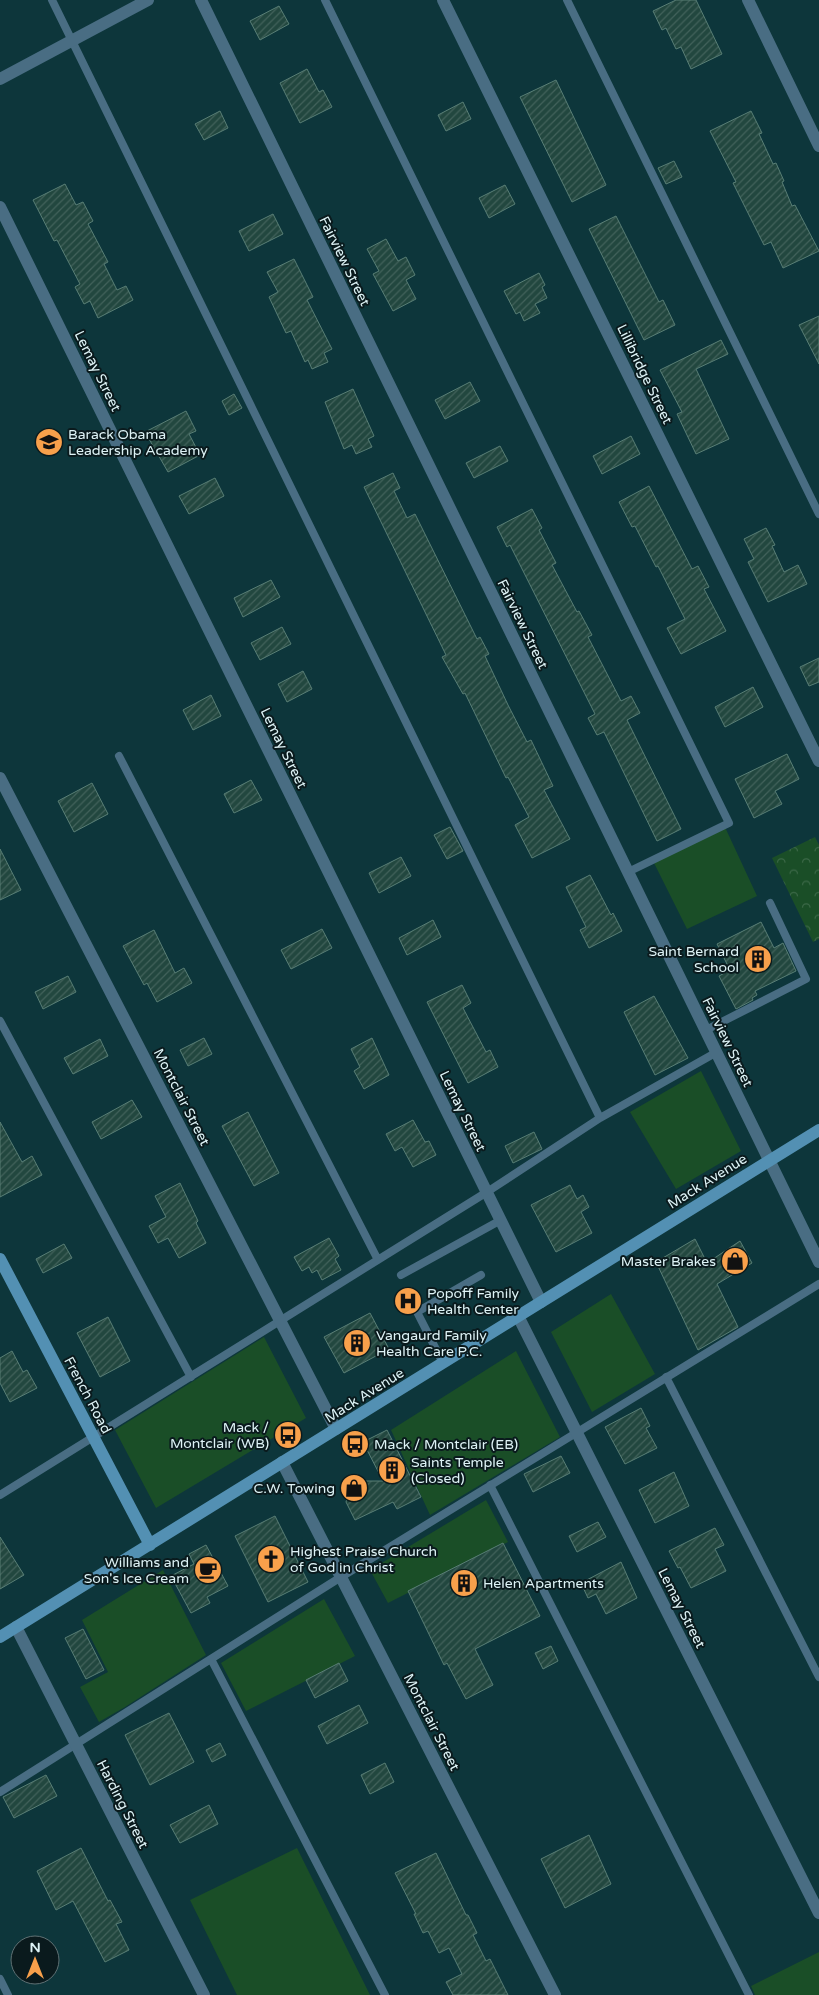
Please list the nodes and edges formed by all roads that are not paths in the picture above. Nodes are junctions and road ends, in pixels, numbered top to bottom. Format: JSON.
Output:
{"nodes":[{"id":1,"x":52,"y":0,"type":"edge"},
{"id":2,"x":148,"y":0,"type":"edge"},
{"id":3,"x":201,"y":0,"type":"edge"},
{"id":4,"x":325,"y":0,"type":"edge"},
{"id":5,"x":444,"y":0,"type":"edge"},
{"id":6,"x":567,"y":0,"type":"edge"},
{"id":7,"x":748,"y":0,"type":"edge"},
{"id":8,"x":71,"y":40,"type":"junction"},
{"id":9,"x":0,"y":79,"type":"edge"},
{"id":10,"x":819,"y":146,"type":"edge"},
{"id":11,"x":0,"y":207,"type":"edge"},
{"id":12,"x":819,"y":514,"type":"edge"},
{"id":13,"x":119,"y":756,"type":"dead end"},
{"id":14,"x":819,"y":761,"type":"edge"},
{"id":15,"x":0,"y":778,"type":"edge"},
{"id":16,"x":628,"y":872,"type":"junction"},
{"id":17,"x":770,"y":903,"type":"dead end"},
{"id":18,"x":0,"y":1021,"type":"edge"},
{"id":19,"x":706,"y":1030,"type":"junction"},
{"id":20,"x":716,"y":1052,"type":"junction"},
{"id":21,"x":600,"y":1118,"type":"junction"},
{"id":22,"x":819,"y":1130,"type":"edge"},
{"id":23,"x":770,"y":1160,"type":"junction"},
{"id":24,"x":487,"y":1192,"type":"junction"},
{"id":25,"x":501,"y":1220,"type":"junction"},
{"id":26,"x":0,"y":1259,"type":"edge"},
{"id":27,"x":378,"y":1260,"type":"junction"},
{"id":28,"x":819,"y":1262,"type":"edge"},
{"id":29,"x":402,"y":1274,"type":"dead end"},
{"id":30,"x":481,"y":1274,"type":"dead end"},
{"id":31,"x":819,"y":1284,"type":"edge"},
{"id":32,"x":541,"y":1302,"type":"junction"},
{"id":33,"x":518,"y":1316,"type":"junction"},
{"id":34,"x":280,"y":1320,"type":"junction"},
{"id":35,"x":443,"y":1362,"type":"junction"},
{"id":36,"x":191,"y":1377,"type":"junction"},
{"id":37,"x":666,"y":1377,"type":"junction"},
{"id":38,"x":336,"y":1429,"type":"junction"},
{"id":39,"x":576,"y":1432,"type":"junction"},
{"id":40,"x":93,"y":1438,"type":"junction"},
{"id":41,"x":282,"y":1462,"type":"junction"},
{"id":42,"x":490,"y":1485,"type":"junction"},
{"id":43,"x":0,"y":1495,"type":"edge"},
{"id":44,"x":150,"y":1545,"type":"junction"},
{"id":45,"x":341,"y":1577,"type":"junction"},
{"id":46,"x":16,"y":1628,"type":"junction"},
{"id":47,"x":0,"y":1637,"type":"edge"},
{"id":48,"x":211,"y":1659,"type":"junction"},
{"id":49,"x":819,"y":1677,"type":"edge"},
{"id":50,"x":76,"y":1745,"type":"junction"},
{"id":51,"x":0,"y":1792,"type":"edge"},
{"id":52,"x":819,"y":1913,"type":"edge"},
{"id":53,"x":0,"y":1979,"type":"edge"},
{"id":54,"x":8,"y":1995,"type":"edge"},
{"id":55,"x":204,"y":1995,"type":"edge"},
{"id":56,"x":385,"y":1995,"type":"edge"},
{"id":57,"x":555,"y":1995,"type":"edge"},
{"id":58,"x":749,"y":1995,"type":"edge"}],
"edges":[{"from":1,"to":8,"type":"lane"},
{"from":2,"to":8,"type":"street"},
{"from":3,"to":16,"type":"street","name":"Fairview Street"},
{"from":4,"to":16,"type":"lane"},
{"from":5,"to":14,"type":"street","name":"Lillibridge Street"},
{"from":6,"to":12,"type":"lane"},
{"from":7,"to":10,"type":"street"},
{"from":8,"to":9,"type":"street"},
{"from":8,"to":21,"type":"lane"},
{"from":11,"to":24,"type":"street","name":"Lemay Street"},
{"from":13,"to":27,"type":"lane"},
{"from":15,"to":34,"type":"street","name":"Montclair Street"},
{"from":16,"to":19,"type":"street","name":"Fairview Street"},
{"from":17,"to":19,"type":"lane"},
{"from":18,"to":36,"type":"lane"},
{"from":19,"to":20,"type":"street","name":"Fairview Street"},
{"from":20,"to":21,"type":"lane"},
{"from":20,"to":23,"type":"street","name":"Fairview Street"},
{"from":21,"to":24,"type":"lane"},
{"from":22,"to":23,"type":"main road","name":"Mack Avenue"},
{"from":23,"to":28,"type":"street","name":"Fairview Street"},
{"from":23,"to":32,"type":"main road","name":"Mack Avenue"},
{"from":24,"to":25,"type":"street","name":"Lemay Street"},
{"from":24,"to":27,"type":"lane"},
{"from":25,"to":29,"type":"lane"},
{"from":25,"to":32,"type":"street","name":"Lemay Street"},
{"from":26,"to":40,"type":"main road","name":"French Road"},
{"from":27,"to":34,"type":"lane"},
{"from":30,"to":35,"type":"lane"},
{"from":31,"to":37,"type":"lane"},
{"from":32,"to":33,"type":"main road","name":"Mack Avenue"},
{"from":33,"to":35,"type":"main road","name":"Mack Avenue"},
{"from":33,"to":39,"type":"street","name":"Lemay Street"},
{"from":34,"to":36,"type":"lane"},
{"from":34,"to":38,"type":"street","name":"Montclair Street"},
{"from":35,"to":38,"type":"main road","name":"Mack Avenue"},
{"from":36,"to":40,"type":"lane"},
{"from":37,"to":39,"type":"lane"},
{"from":37,"to":49,"type":"lane"},
{"from":38,"to":41,"type":"main road","name":"Mack Avenue"},
{"from":39,"to":42,"type":"lane"},
{"from":39,"to":52,"type":"street","name":"Lemay Street"},
{"from":40,"to":43,"type":"lane"},
{"from":40,"to":44,"type":"main road","name":"French Road"},
{"from":41,"to":44,"type":"main road","name":"Mack Avenue"},
{"from":41,"to":45,"type":"street","name":"Montclair Street"},
{"from":42,"to":45,"type":"lane"},
{"from":42,"to":58,"type":"lane"},
{"from":44,"to":46,"type":"main road","name":"Mack Avenue"},
{"from":45,"to":48,"type":"lane"},
{"from":45,"to":57,"type":"street","name":"Montclair Street"},
{"from":46,"to":47,"type":"main road","name":"Mack Avenue"},
{"from":46,"to":50,"type":"street","name":"Harding Street"},
{"from":48,"to":50,"type":"lane"},
{"from":48,"to":56,"type":"lane"},
{"from":50,"to":51,"type":"lane"},
{"from":50,"to":55,"type":"street","name":"Harding Street"},
{"from":53,"to":54,"type":"lane"}]}
